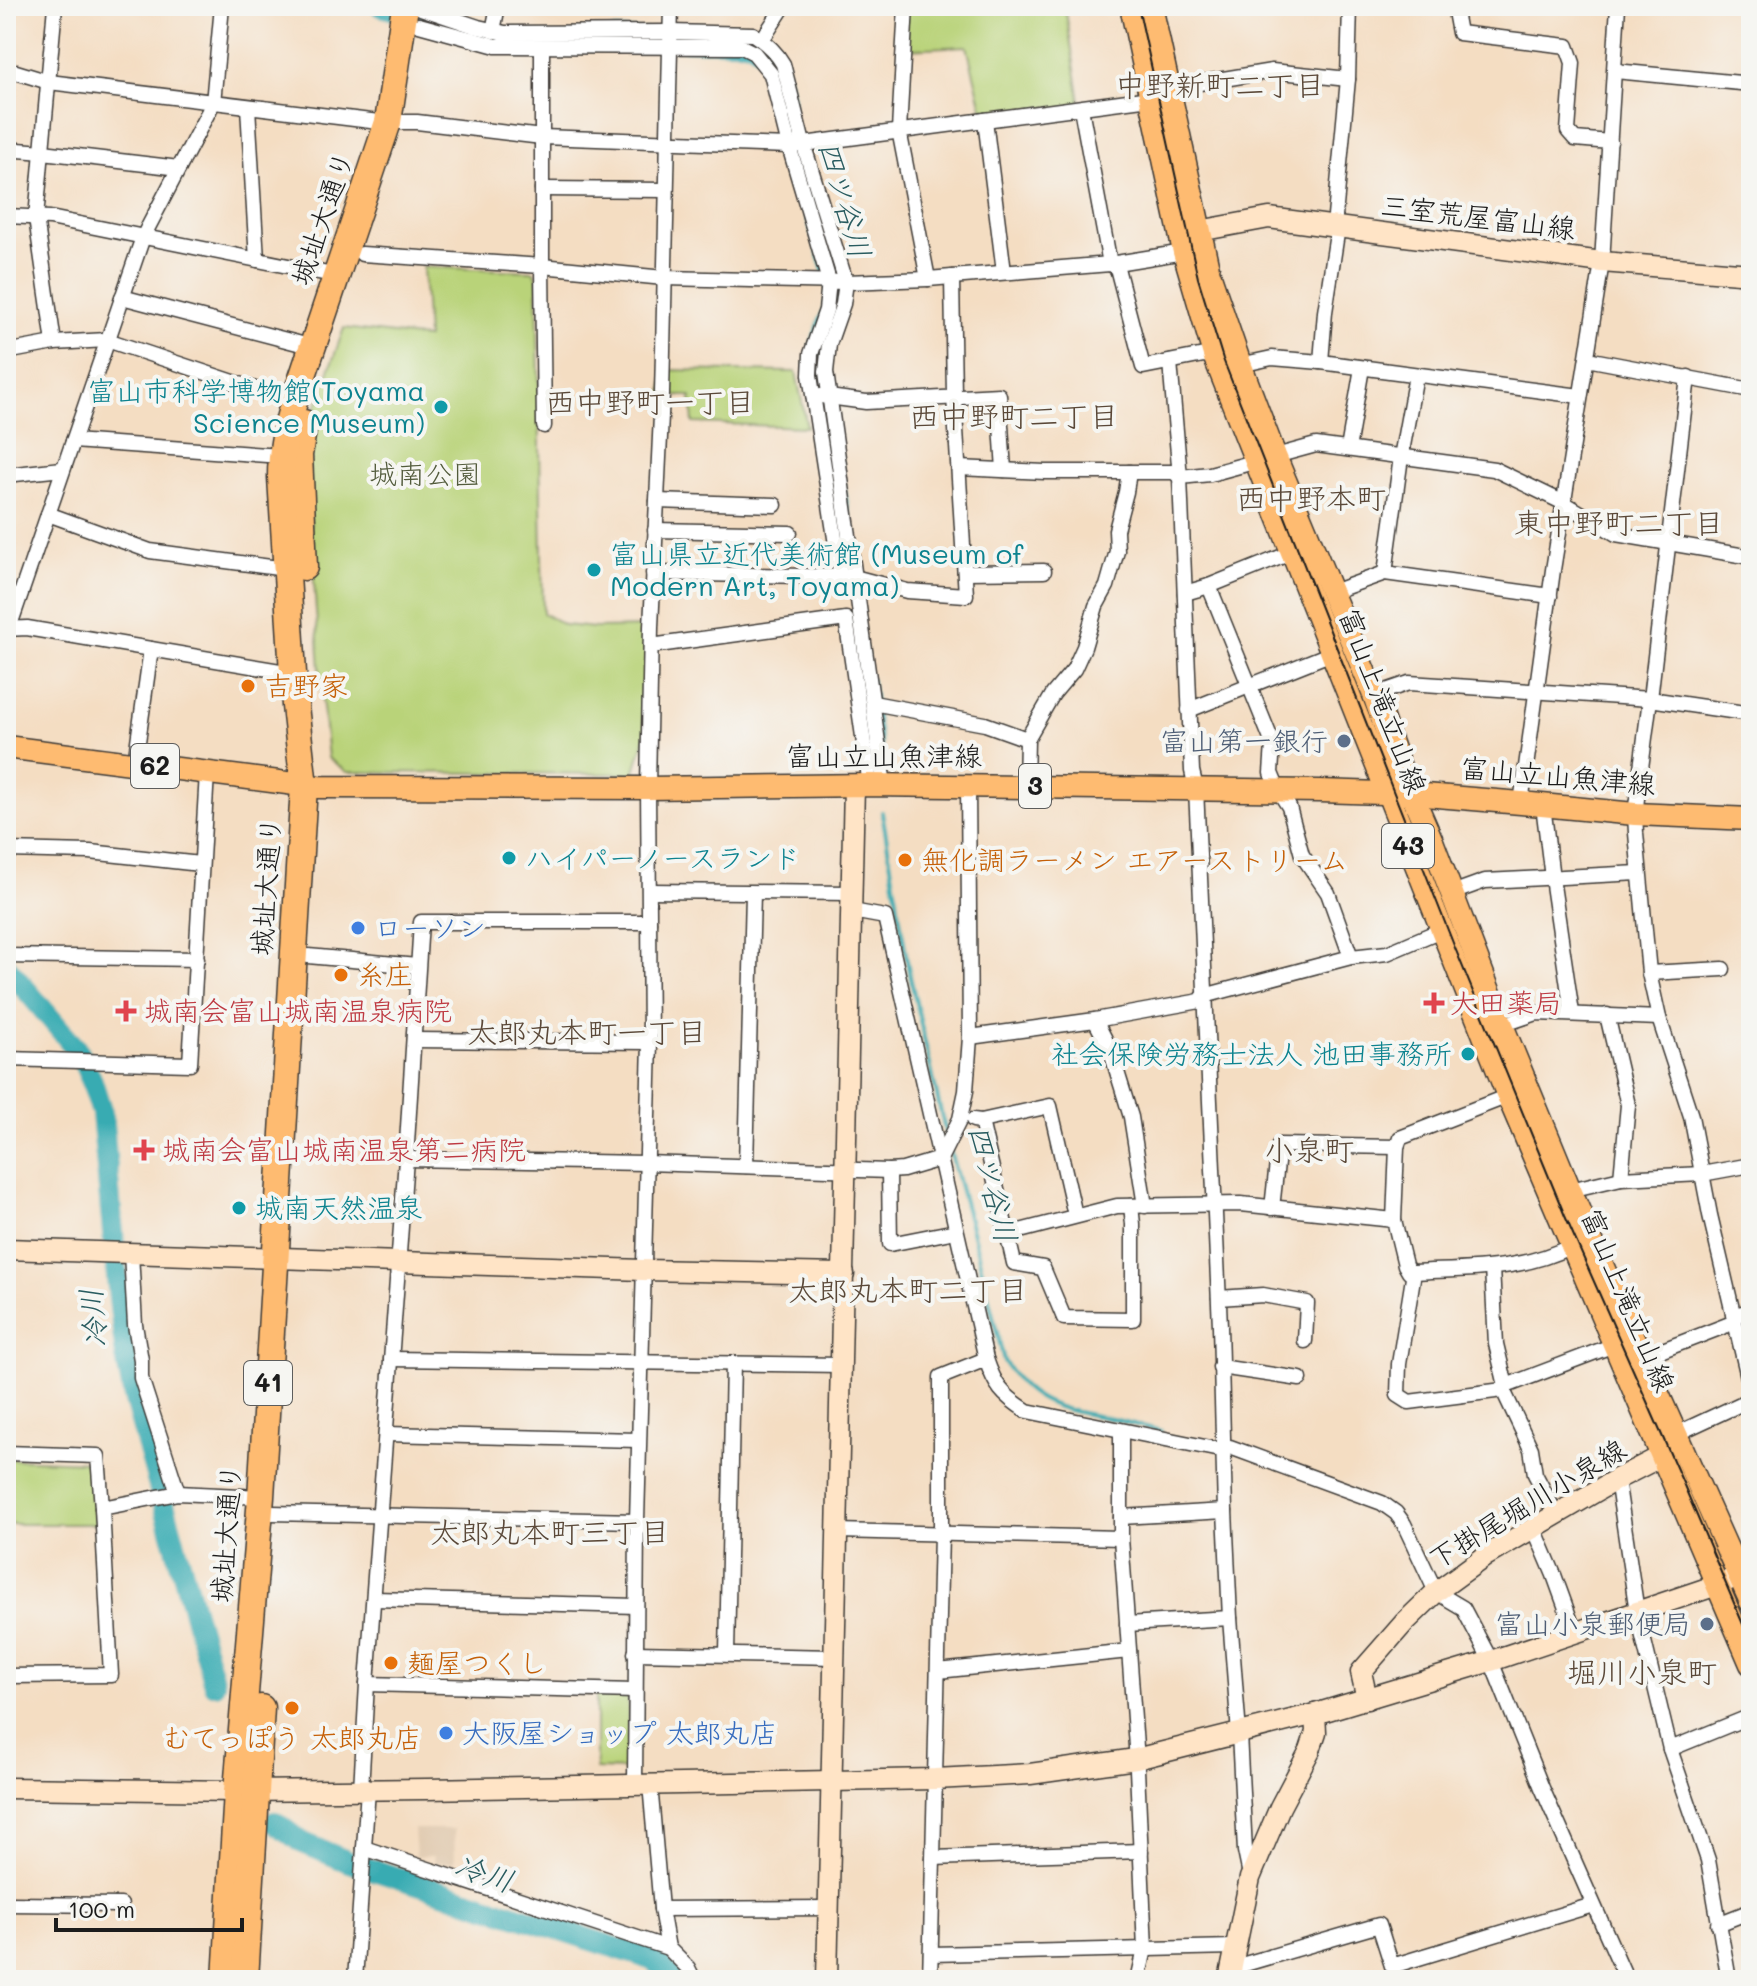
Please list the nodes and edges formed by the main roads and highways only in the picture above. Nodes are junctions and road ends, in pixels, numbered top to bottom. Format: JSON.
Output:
{"nodes":[{"id":1,"x":1131,"y":6,"type":"edge"},
{"id":2,"x":1151,"y":6,"type":"edge"},
{"id":3,"x":414,"y":13,"type":"edge"},
{"id":4,"x":1160,"y":93,"type":"junction"},
{"id":5,"x":397,"y":122,"type":"junction"},
{"id":6,"x":1266,"y":459,"type":"junction"},
{"id":7,"x":6,"y":747,"type":"edge"},
{"id":8,"x":311,"y":786,"type":"junction"},
{"id":9,"x":1387,"y":793,"type":"junction"},
{"id":10,"x":1413,"y":794,"type":"junction"},
{"id":11,"x":1751,"y":819,"type":"edge"},
{"id":12,"x":282,"y":1259,"type":"junction"},
{"id":13,"x":1746,"y":1573,"type":"edge"},
{"id":14,"x":1751,"y":1602,"type":"edge"},
{"id":15,"x":1751,"y":1664,"type":"edge"},
{"id":16,"x":247,"y":1791,"type":"junction"},
{"id":17,"x":226,"y":1980,"type":"edge"},
{"id":18,"x":245,"y":1980,"type":"edge"}],
"edges":[{"from":1,"to":4,"type":"main road","name":"富山上滝立山線","number":"43"},
{"from":2,"to":4,"type":"main road","name":"富山上滝立山線","number":"43"},
{"from":3,"to":5,"type":"highway","name":"城址大通り","number":"41"},
{"from":4,"to":6,"type":"main road","name":"富山上滝立山線","number":"43"},
{"from":4,"to":6,"type":"main road","name":"富山上滝立山線","number":"43"},
{"from":5,"to":8,"type":"highway","name":"城址大通り","number":"41"},
{"from":5,"to":8,"type":"highway","name":"城址大通り","number":"41"},
{"from":6,"to":9,"type":"main road","name":"富山上滝立山線","number":"43"},
{"from":6,"to":10,"type":"main road","name":"富山上滝立山線","number":"43"},
{"from":7,"to":8,"type":"main road","number":"62"},
{"from":8,"to":9,"type":"main road","name":"富山立山魚津線","number":"3"},
{"from":8,"to":12,"type":"highway","name":"城址大通り","number":"41"},
{"from":8,"to":12,"type":"highway","name":"城址大通り","number":"41"},
{"from":9,"to":10,"type":"main road","name":"富山立山魚津線","number":"3"},
{"from":9,"to":15,"type":"main road","name":"富山上滝立山線","number":"43"},
{"from":10,"to":11,"type":"main road","name":"富山立山魚津線","number":"3"},
{"from":10,"to":13,"type":"main road","name":"富山上滝立山線","number":"43"},
{"from":12,"to":16,"type":"highway","name":"城址大通り","number":"41"},
{"from":13,"to":14,"type":"main road","name":"富山上滝立山線","number":"43"},
{"from":16,"to":17,"type":"highway","name":"城址大通り","number":"41"},
{"from":16,"to":18,"type":"highway","name":"城址大通り","number":"41"}]}
